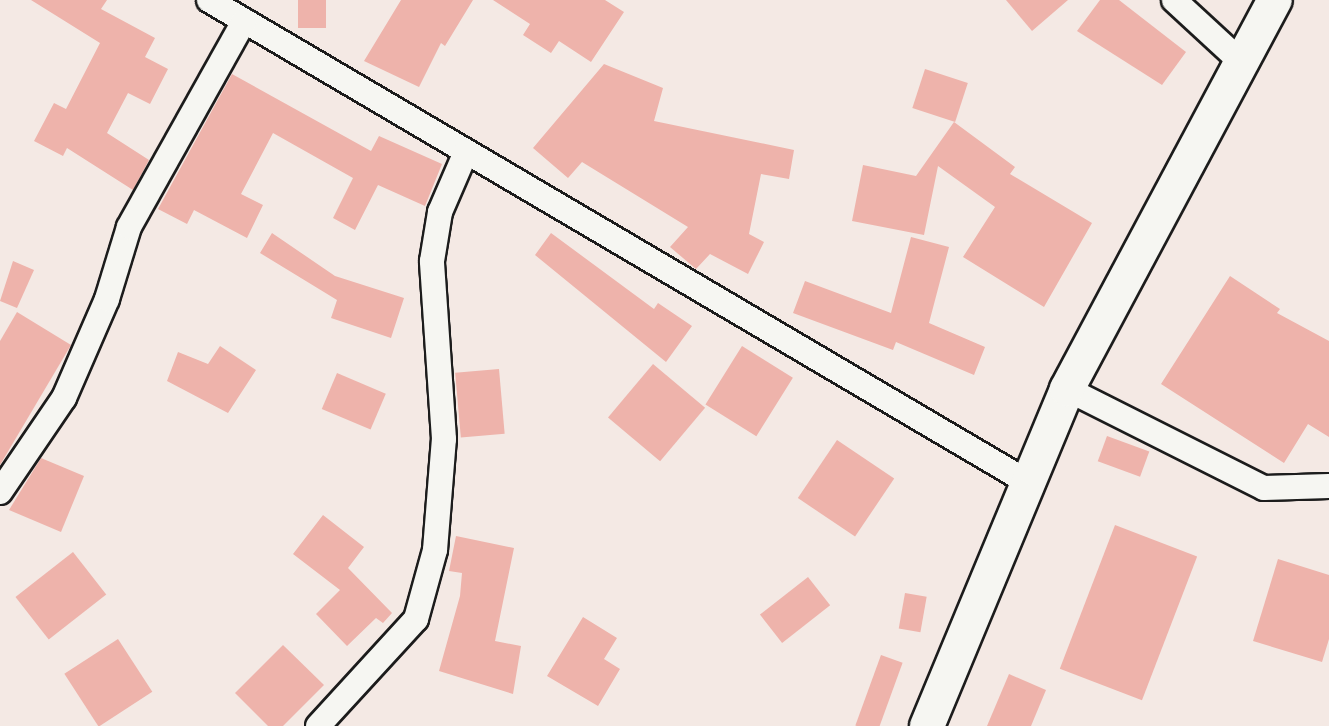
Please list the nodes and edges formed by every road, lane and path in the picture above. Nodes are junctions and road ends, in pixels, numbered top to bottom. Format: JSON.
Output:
{"nodes":[{"id":1,"x":209,"y":0,"type":"edge"},
{"id":2,"x":1174,"y":0,"type":"edge"},
{"id":3,"x":1275,"y":0,"type":"edge"},
{"id":4,"x":244,"y":21,"type":"junction"},
{"id":5,"x":1240,"y":61,"type":"junction"},
{"id":6,"x":466,"y":152,"type":"junction"},
{"id":7,"x":1067,"y":389,"type":"junction"},
{"id":8,"x":1026,"y":481,"type":"junction"},
{"id":9,"x":1329,"y":486,"type":"edge"},
{"id":10,"x":0,"y":492,"type":"edge"},
{"id":11,"x":318,"y":726,"type":"edge"},
{"id":12,"x":927,"y":726,"type":"edge"}],
"edges":[{"from":1,"to":4,"type":"street"},
{"from":2,"to":5,"type":"street"},
{"from":3,"to":5,"type":"main road"},
{"from":4,"to":6,"type":"street"},
{"from":4,"to":10,"type":"street"},
{"from":5,"to":7,"type":"main road"},
{"from":6,"to":8,"type":"street"},
{"from":6,"to":11,"type":"street"},
{"from":7,"to":8,"type":"main road"},
{"from":7,"to":9,"type":"street"},
{"from":8,"to":12,"type":"main road"}]}
